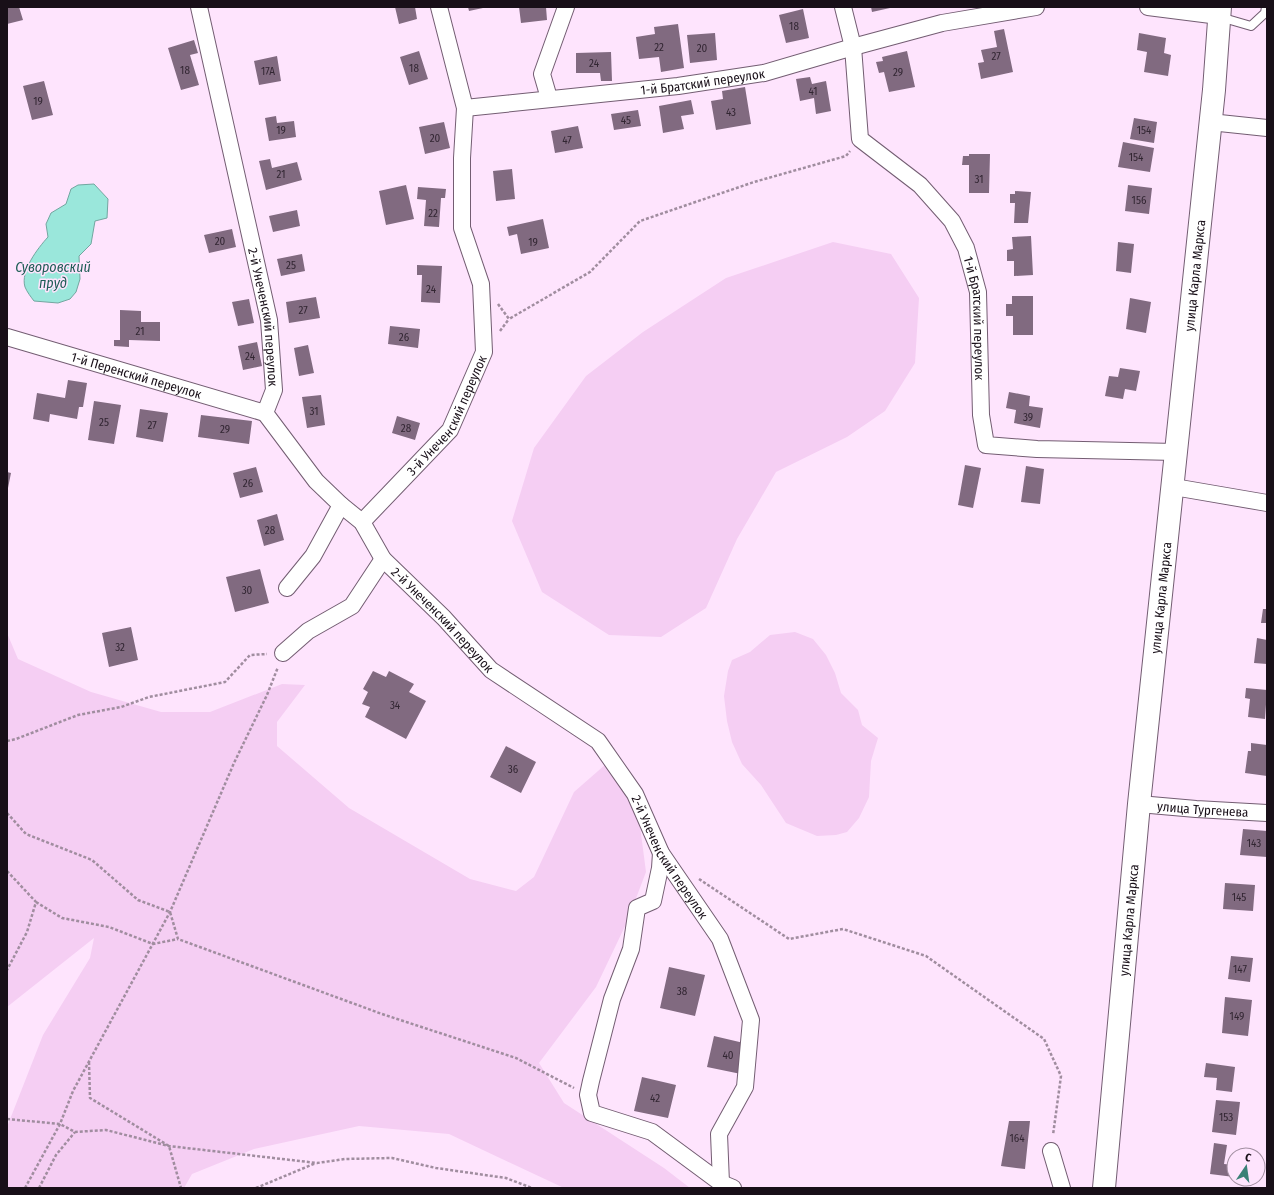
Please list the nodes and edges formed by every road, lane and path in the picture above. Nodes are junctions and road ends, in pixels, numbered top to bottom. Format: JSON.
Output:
{"nodes":[{"id":1,"x":199,"y":7,"type":"edge"},
{"id":2,"x":439,"y":7,"type":"edge"},
{"id":3,"x":566,"y":7,"type":"edge"},
{"id":4,"x":843,"y":7,"type":"edge"},
{"id":5,"x":1036,"y":7,"type":"edge"},
{"id":6,"x":1148,"y":7,"type":"edge"},
{"id":7,"x":1266,"y":7,"type":"edge"},
{"id":8,"x":1219,"y":12,"type":"edge"},
{"id":9,"x":853,"y":47,"type":"junction"},
{"id":10,"x":549,"y":98,"type":"junction"},
{"id":11,"x":466,"y":108,"type":"junction"},
{"id":12,"x":1210,"y":122,"type":"junction"},
{"id":13,"x":1267,"y":128,"type":"edge"},
{"id":14,"x":860,"y":139,"type":"junction"},
{"id":15,"x":481,"y":284,"type":"junction"},
{"id":16,"x":7,"y":337,"type":"edge"},
{"id":17,"x":265,"y":413,"type":"junction"},
{"id":18,"x":1176,"y":452,"type":"junction"},
{"id":19,"x":1174,"y":487,"type":"junction"},
{"id":20,"x":1267,"y":503,"type":"edge"},
{"id":21,"x":341,"y":506,"type":"junction"},
{"id":22,"x":362,"y":522,"type":"junction"},
{"id":23,"x":383,"y":559,"type":"junction"},
{"id":24,"x":287,"y":588,"type":"dead end"},
{"id":25,"x":283,"y":653,"type":"junction"},
{"id":26,"x":7,"y":741,"type":"edge"},
{"id":27,"x":1139,"y":804,"type":"junction"},
{"id":28,"x":7,"y":813,"type":"edge"},
{"id":29,"x":1267,"y":813,"type":"edge"},
{"id":30,"x":661,"y":853,"type":"junction"},
{"id":31,"x":7,"y":871,"type":"edge"},
{"id":32,"x":693,"y":874,"type":"dead end"},
{"id":33,"x":36,"y":902,"type":"junction"},
{"id":34,"x":170,"y":912,"type":"junction"},
{"id":35,"x":178,"y":939,"type":"junction"},
{"id":36,"x":153,"y":944,"type":"junction"},
{"id":37,"x":7,"y":970,"type":"edge"},
{"id":38,"x":89,"y":1060,"type":"junction"},
{"id":39,"x":588,"y":1095,"type":"junction"},
{"id":40,"x":7,"y":1119,"type":"edge"},
{"id":41,"x":60,"y":1124,"type":"junction"},
{"id":42,"x":76,"y":1132,"type":"junction"},
{"id":43,"x":169,"y":1146,"type":"junction"},
{"id":44,"x":1051,"y":1151,"type":"joint"},
{"id":45,"x":317,"y":1163,"type":"junction"},
{"id":46,"x":727,"y":1186,"type":"edge"},
{"id":47,"x":25,"y":1188,"type":"edge"},
{"id":48,"x":39,"y":1188,"type":"edge"},
{"id":49,"x":181,"y":1188,"type":"edge"},
{"id":50,"x":256,"y":1188,"type":"edge"},
{"id":51,"x":532,"y":1188,"type":"edge"},
{"id":52,"x":1062,"y":1188,"type":"edge"},
{"id":53,"x":1104,"y":1188,"type":"edge"}],
"edges":[{"from":1,"to":17,"type":"street","name":"2-й Унеченский переулок"},
{"from":2,"to":11,"type":"street","name":"3-й Унеченский переулок"},
{"from":3,"to":10,"type":"street"},
{"from":4,"to":9,"type":"street"},
{"from":5,"to":9,"type":"street","name":"1-й Братский переулок"},
{"from":6,"to":8,"type":"street"},
{"from":7,"to":8,"type":"lane"},
{"from":8,"to":12,"type":"main road","name":"улица Карла Маркса"},
{"from":9,"to":10,"type":"street","name":"1-й Братский переулок"},
{"from":9,"to":14,"type":"street"},
{"from":10,"to":11,"type":"street","name":"1-й Братский переулок"},
{"from":11,"to":15,"type":"street","name":"3-й Унеченский переулок"},
{"from":12,"to":13,"type":"street"},
{"from":12,"to":18,"type":"main road","name":"улица Карла Маркса"},
{"from":14,"to":15,"type":"path"},
{"from":14,"to":18,"type":"street","name":"1-й Братский переулок"},
{"from":15,"to":22,"type":"street","name":"3-й Унеченский переулок"},
{"from":16,"to":17,"type":"street","name":"1-й Перенский переулок"},
{"from":17,"to":21,"type":"street","name":"2-й Унеченский переулок"},
{"from":18,"to":19,"type":"main road","name":"улица Карла Маркса"},
{"from":19,"to":20,"type":"street"},
{"from":19,"to":27,"type":"main road","name":"улица Карла Маркса"},
{"from":21,"to":22,"type":"street","name":"2-й Унеченский переулок"},
{"from":21,"to":24,"type":"street"},
{"from":22,"to":23,"type":"street","name":"2-й Унеченский переулок"},
{"from":23,"to":25,"type":"street"},
{"from":23,"to":30,"type":"street","name":"2-й Унеченский переулок"},
{"from":25,"to":26,"type":"path"},
{"from":25,"to":34,"type":"path"},
{"from":27,"to":29,"type":"street","name":"улица Тургенева"},
{"from":27,"to":53,"type":"main road","name":"улица Карла Маркса"},
{"from":28,"to":34,"type":"path"},
{"from":30,"to":39,"type":"street"},
{"from":30,"to":46,"type":"street","name":"2-й Унеченский переулок"},
{"from":31,"to":33,"type":"path"},
{"from":32,"to":44,"type":"path"},
{"from":33,"to":36,"type":"path"},
{"from":33,"to":37,"type":"path"},
{"from":34,"to":35,"type":"path"},
{"from":34,"to":36,"type":"path"},
{"from":35,"to":36,"type":"path"},
{"from":35,"to":39,"type":"path"},
{"from":36,"to":38,"type":"path"},
{"from":38,"to":41,"type":"path"},
{"from":38,"to":43,"type":"path"},
{"from":39,"to":46,"type":"street"},
{"from":40,"to":41,"type":"path"},
{"from":41,"to":42,"type":"path"},
{"from":41,"to":47,"type":"path"},
{"from":42,"to":43,"type":"path"},
{"from":42,"to":48,"type":"path"},
{"from":43,"to":45,"type":"path"},
{"from":43,"to":49,"type":"path"},
{"from":44,"to":52,"type":"street"},
{"from":45,"to":50,"type":"path"},
{"from":45,"to":51,"type":"path"}]}
